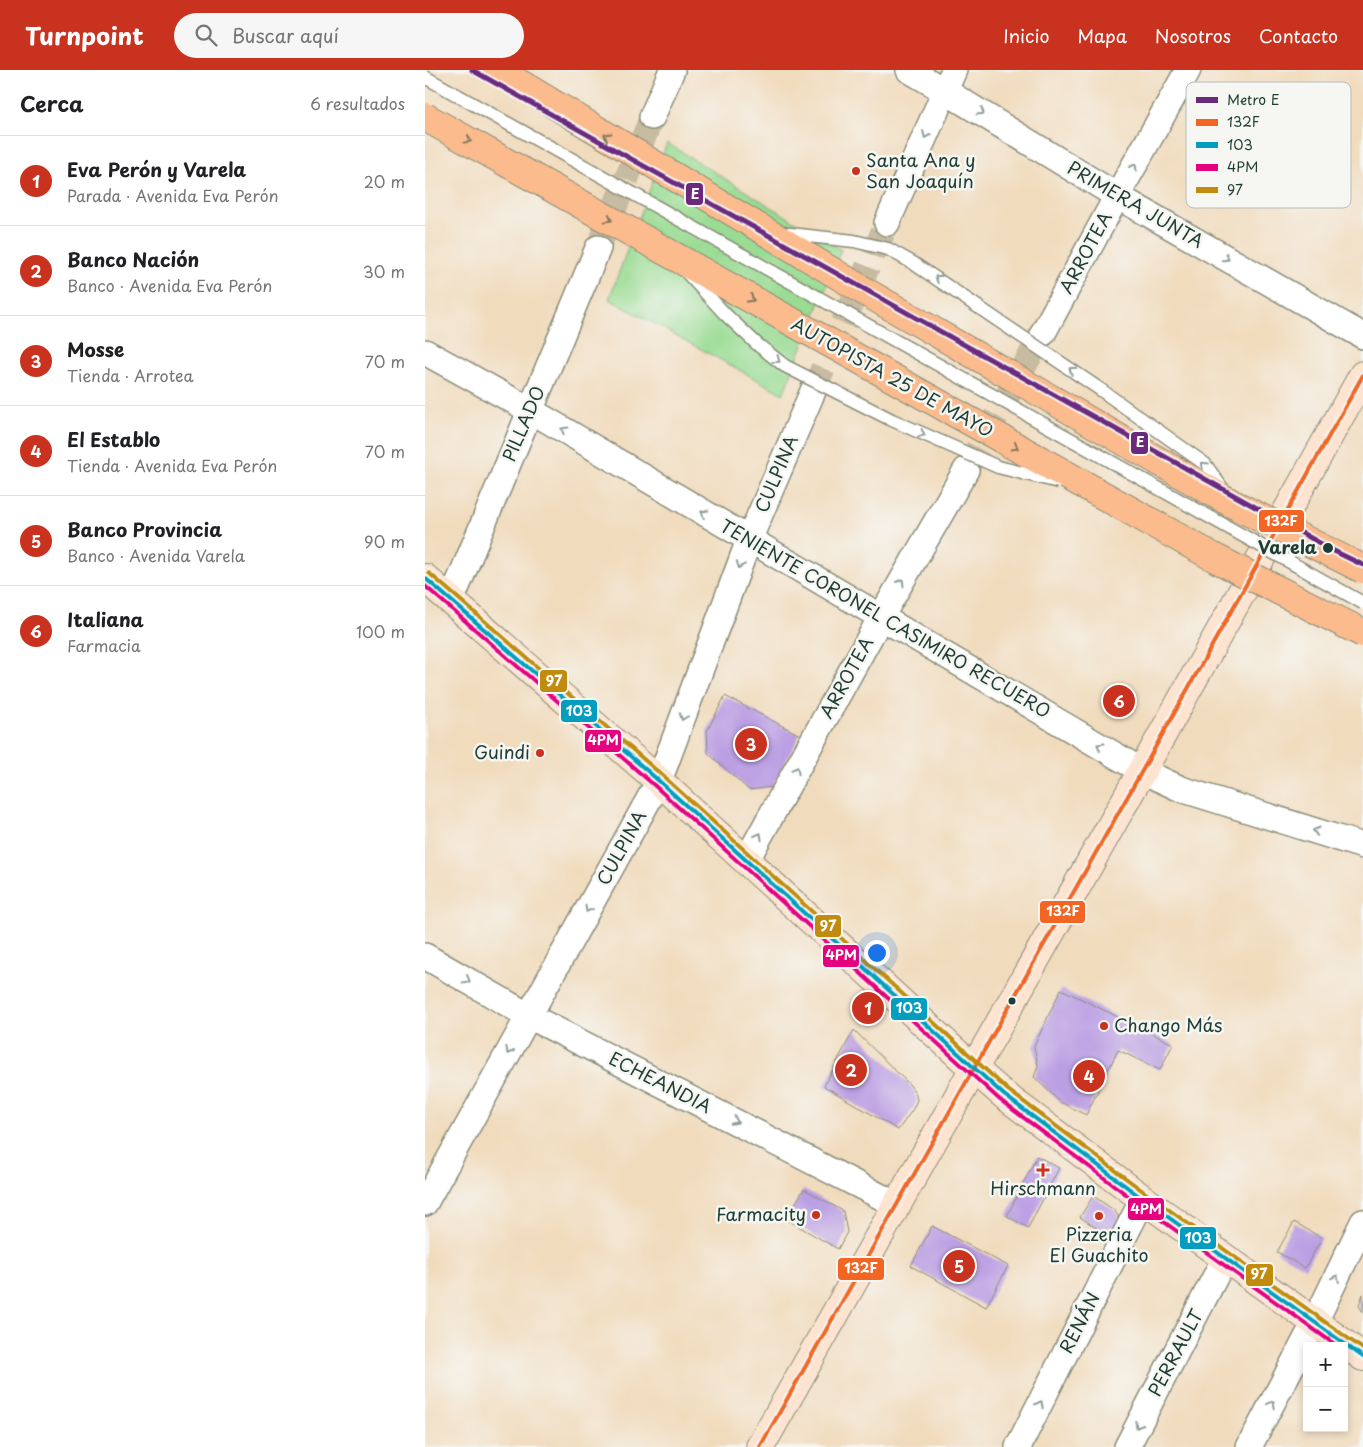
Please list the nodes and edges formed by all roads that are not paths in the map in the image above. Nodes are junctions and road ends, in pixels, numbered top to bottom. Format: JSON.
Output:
{"nodes":[{"id":1,"x":497,"y":70,"type":"edge"},
{"id":2,"x":672,"y":70,"type":"edge"},
{"id":3,"x":909,"y":70,"type":"edge"},
{"id":4,"x":1189,"y":70,"type":"edge"},
{"id":5,"x":425,"y":77,"type":"edge"},
{"id":6,"x":950,"y":80,"type":"edge"},
{"id":7,"x":425,"y":117,"type":"edge"},
{"id":8,"x":652,"y":117,"type":"tunnel mouth"},
{"id":9,"x":1117,"y":196,"type":"junction"},
{"id":10,"x":887,"y":223,"type":"tunnel mouth"},
{"id":11,"x":763,"y":230,"type":"junction"},
{"id":12,"x":598,"y":248,"type":"tunnel mouth"},
{"id":13,"x":668,"y":252,"type":"junction"},
{"id":14,"x":1043,"y":332,"type":"tunnel mouth"},
{"id":15,"x":1363,"y":336,"type":"edge"},
{"id":16,"x":425,"y":352,"type":"edge"},
{"id":17,"x":1363,"y":375,"type":"edge"},
{"id":18,"x":813,"y":391,"type":"tunnel mouth"},
{"id":19,"x":530,"y":410,"type":"junction"},
{"id":20,"x":966,"y":470,"type":"tunnel mouth"},
{"id":21,"x":1093,"y":490,"type":"junction"},
{"id":22,"x":1233,"y":504,"type":"junction"},
{"id":23,"x":749,"y":540,"type":"junction"},
{"id":24,"x":1363,"y":569,"type":"edge"},
{"id":25,"x":425,"y":578,"type":"edge"},
{"id":26,"x":451,"y":601,"type":"junction"},
{"id":27,"x":1363,"y":603,"type":"edge"},
{"id":28,"x":881,"y":617,"type":"junction"},
{"id":29,"x":1363,"y":633,"type":"edge"},
{"id":30,"x":1142,"y":770,"type":"junction"},
{"id":31,"x":659,"y":781,"type":"junction"},
{"id":32,"x":1363,"y":846,"type":"edge"},
{"id":33,"x":746,"y":861,"type":"junction"},
{"id":34,"x":425,"y":956,"type":"edge"},
{"id":35,"x":529,"y":1016,"type":"junction"},
{"id":36,"x":973,"y":1068,"type":"junction"},
{"id":37,"x":1143,"y":1199,"type":"junction"},
{"id":38,"x":425,"y":1202,"type":"edge"},
{"id":39,"x":897,"y":1205,"type":"junction"},
{"id":40,"x":1363,"y":1222,"type":"edge"},
{"id":41,"x":1225,"y":1258,"type":"junction"},
{"id":42,"x":1315,"y":1322,"type":"junction"},
{"id":43,"x":1363,"y":1357,"type":"edge"},
{"id":44,"x":760,"y":1447,"type":"edge"},
{"id":45,"x":1018,"y":1447,"type":"edge"},
{"id":46,"x":1127,"y":1447,"type":"edge"},
{"id":47,"x":1249,"y":1447,"type":"edge"}],
"edges":[{"from":11,"to":1,"type":"highway","one_way":true,"bridge":true},
{"from":2,"to":8,"type":"street"},
{"from":3,"to":6,"type":"street","name":"PRIMERA JUNTA"},
{"from":9,"to":4,"type":"street","name":"ARROTEA","one_way":true},
{"from":5,"to":27,"type":"lane","bridge":true},
{"from":6,"to":9,"type":"street","name":"PRIMERA JUNTA","one_way":true},
{"from":6,"to":10,"type":"street","one_way":true},
{"from":7,"to":13,"type":"highway","name":"AUTOPISTA 25 DE MAYO","one_way":true,"bridge":true},
{"from":9,"to":14,"type":"street","name":"ARROTEA"},
{"from":9,"to":15,"type":"street","name":"PRIMERA JUNTA","one_way":true},
{"from":11,"to":22,"type":"highway","bridge":true},
{"from":22,"to":11,"type":"lane","one_way":true,"bridge":true},
{"from":12,"to":19,"type":"street","name":"PILLADO"},
{"from":13,"to":21,"type":"highway","name":"AUTOPISTA 25 DE MAYO","one_way":true,"bridge":true},
{"from":13,"to":21,"type":"lane","one_way":true,"bridge":true},
{"from":16,"to":19,"type":"street","name":"TENIENTE CORONEL CASIMIRO RECUERO"},
{"from":17,"to":30,"type":"main road"},
{"from":18,"to":23,"type":"street","name":"CULPINA"},
{"from":23,"to":19,"type":"street","name":"TENIENTE CORONEL CASIMIRO RECUERO","one_way":true},
{"from":19,"to":26,"type":"street","name":"PILLADO"},
{"from":28,"to":20,"type":"street","name":"ARROTEA","one_way":true},
{"from":21,"to":29,"type":"highway","name":"AUTOPISTA 25 DE MAYO","bridge":true},
{"from":22,"to":24,"type":"highway","bridge":true},
{"from":23,"to":28,"type":"street","name":"TENIENTE CORONEL CASIMIRO RECUERO"},
{"from":23,"to":31,"type":"street","name":"CULPINA","one_way":true},
{"from":25,"to":26,"type":"main road"},
{"from":26,"to":31,"type":"main road"},
{"from":30,"to":28,"type":"street","name":"TENIENTE CORONEL CASIMIRO RECUERO","one_way":true},
{"from":33,"to":28,"type":"street","name":"ARROTEA","one_way":true},
{"from":32,"to":30,"type":"street","name":"TENIENTE CORONEL CASIMIRO RECUERO","one_way":true},
{"from":30,"to":36,"type":"main road"},
{"from":31,"to":33,"type":"main road"},
{"from":31,"to":35,"type":"street","name":"CULPINA","one_way":true},
{"from":33,"to":36,"type":"main road"},
{"from":34,"to":35,"type":"street","name":"ECHEANDIA","one_way":true},
{"from":35,"to":38,"type":"street","name":"CULPINA","one_way":true},
{"from":35,"to":39,"type":"street","name":"ECHEANDIA","one_way":true},
{"from":36,"to":37,"type":"main road"},
{"from":36,"to":39,"type":"main road"},
{"from":37,"to":41,"type":"main road"},
{"from":45,"to":37,"type":"street","name":"RENÁN","one_way":true},
{"from":39,"to":44,"type":"main road"},
{"from":42,"to":40,"type":"street","one_way":true},
{"from":41,"to":42,"type":"main road"},
{"from":41,"to":46,"type":"street","name":"PERRAULT","one_way":true},
{"from":42,"to":43,"type":"main road"},
{"from":47,"to":42,"type":"street","one_way":true}]}
